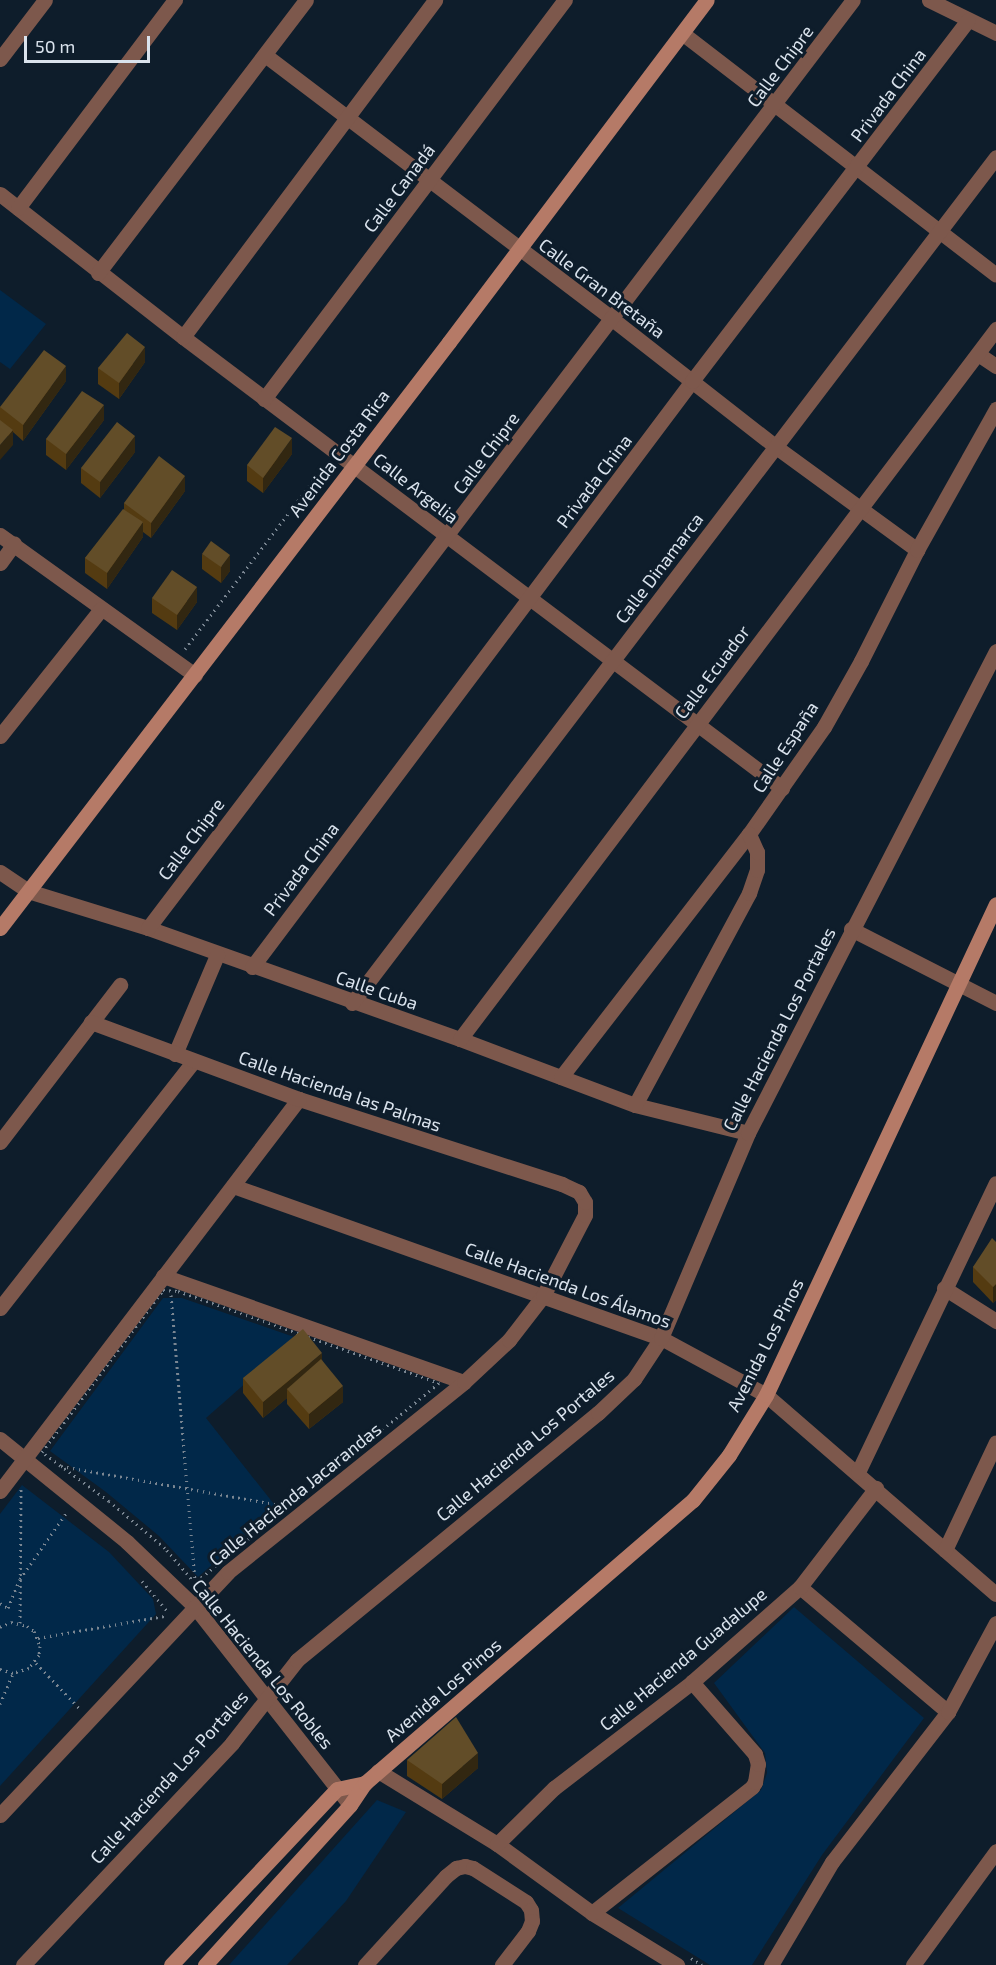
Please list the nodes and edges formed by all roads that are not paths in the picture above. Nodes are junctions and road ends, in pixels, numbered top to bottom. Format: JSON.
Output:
{"nodes":[{"id":1,"x":45,"y":0,"type":"edge"},
{"id":2,"x":175,"y":0,"type":"edge"},
{"id":3,"x":306,"y":0,"type":"edge"},
{"id":4,"x":435,"y":0,"type":"edge"},
{"id":5,"x":565,"y":0,"type":"edge"},
{"id":6,"x":707,"y":0,"type":"edge"},
{"id":7,"x":853,"y":0,"type":"edge"},
{"id":8,"x":929,"y":0,"type":"edge"},
{"id":9,"x":968,"y":20,"type":"junction"},
{"id":10,"x":682,"y":33,"type":"junction"},
{"id":11,"x":996,"y":33,"type":"edge"},
{"id":12,"x":264,"y":56,"type":"junction"},
{"id":13,"x":0,"y":59,"type":"edge"},
{"id":14,"x":775,"y":106,"type":"junction"},
{"id":15,"x":347,"y":118,"type":"junction"},
{"id":16,"x":996,"y":157,"type":"edge"},
{"id":17,"x":857,"y":169,"type":"junction"},
{"id":18,"x":429,"y":181,"type":"junction"},
{"id":19,"x":0,"y":194,"type":"edge"},
{"id":20,"x":18,"y":208,"type":"junction"},
{"id":21,"x":938,"y":232,"type":"junction"},
{"id":22,"x":520,"y":249,"type":"junction"},
{"id":23,"x":98,"y":273,"type":"junction"},
{"id":24,"x":996,"y":275,"type":"edge"},
{"id":25,"x":611,"y":318,"type":"junction"},
{"id":26,"x":996,"y":329,"type":"edge"},
{"id":27,"x":183,"y":337,"type":"junction"},
{"id":28,"x":978,"y":354,"type":"junction"},
{"id":29,"x":996,"y":366,"type":"edge"},
{"id":30,"x":692,"y":381,"type":"junction"},
{"id":31,"x":264,"y":399,"type":"junction"},
{"id":32,"x":996,"y":409,"type":"edge"},
{"id":33,"x":776,"y":447,"type":"junction"},
{"id":34,"x":355,"y":465,"type":"junction"},
{"id":35,"x":859,"y":508,"type":"junction"},
{"id":36,"x":0,"y":534,"type":"edge"},
{"id":37,"x":448,"y":537,"type":"junction"},
{"id":38,"x":14,"y":544,"type":"junction"},
{"id":39,"x":916,"y":550,"type":"junction"},
{"id":40,"x":0,"y":563,"type":"edge"},
{"id":41,"x":530,"y":598,"type":"junction"},
{"id":42,"x":101,"y":609,"type":"junction"},
{"id":43,"x":996,"y":651,"type":"edge"},
{"id":44,"x":613,"y":661,"type":"junction"},
{"id":45,"x":195,"y":675,"type":"junction"},
{"id":46,"x":696,"y":724,"type":"junction"},
{"id":47,"x":0,"y":736,"type":"edge"},
{"id":48,"x":782,"y":788,"type":"junction"},
{"id":49,"x":749,"y":834,"type":"junction"},
{"id":50,"x":0,"y":872,"type":"edge"},
{"id":51,"x":28,"y":891,"type":"junction"},
{"id":52,"x":996,"y":904,"type":"edge"},
{"id":53,"x":0,"y":928,"type":"edge"},
{"id":54,"x":148,"y":928,"type":"junction"},
{"id":55,"x":851,"y":929,"type":"junction"},
{"id":56,"x":217,"y":955,"type":"junction"},
{"id":57,"x":252,"y":967,"type":"junction"},
{"id":58,"x":120,"y":984,"type":"dead end"},
{"id":59,"x":957,"y":984,"type":"junction"},
{"id":60,"x":996,"y":1002,"type":"edge"},
{"id":61,"x":352,"y":1003,"type":"junction"},
{"id":62,"x":91,"y":1022,"type":"junction"},
{"id":63,"x":460,"y":1039,"type":"junction"},
{"id":64,"x":174,"y":1054,"type":"junction"},
{"id":65,"x":194,"y":1061,"type":"junction"},
{"id":66,"x":561,"y":1077,"type":"junction"},
{"id":67,"x":298,"y":1099,"type":"junction"},
{"id":68,"x":635,"y":1105,"type":"junction"},
{"id":69,"x":748,"y":1132,"type":"junction"},
{"id":70,"x":0,"y":1142,"type":"edge"},
{"id":71,"x":996,"y":1183,"type":"edge"},
{"id":72,"x":233,"y":1186,"type":"junction"},
{"id":73,"x":579,"y":1192,"type":"joint"},
{"id":74,"x":163,"y":1276,"type":"junction"},
{"id":75,"x":944,"y":1288,"type":"junction"},
{"id":76,"x":543,"y":1296,"type":"junction"},
{"id":77,"x":0,"y":1308,"type":"edge"},
{"id":78,"x":996,"y":1322,"type":"edge"},
{"id":79,"x":661,"y":1338,"type":"junction"},
{"id":80,"x":464,"y":1382,"type":"junction"},
{"id":81,"x":766,"y":1395,"type":"junction"},
{"id":82,"x":0,"y":1439,"type":"edge"},
{"id":83,"x":996,"y":1442,"type":"edge"},
{"id":84,"x":24,"y":1457,"type":"junction"},
{"id":85,"x":858,"y":1472,"type":"junction"},
{"id":86,"x":876,"y":1488,"type":"junction"},
{"id":87,"x":0,"y":1491,"type":"edge"},
{"id":88,"x":945,"y":1550,"type":"junction"},
{"id":89,"x":800,"y":1587,"type":"junction"},
{"id":90,"x":996,"y":1594,"type":"edge"},
{"id":91,"x":195,"y":1606,"type":"junction"},
{"id":92,"x":996,"y":1623,"type":"edge"},
{"id":93,"x":692,"y":1682,"type":"junction"},
{"id":94,"x":268,"y":1697,"type":"junction"},
{"id":95,"x":948,"y":1712,"type":"junction"},
{"id":96,"x":378,"y":1772,"type":"junction"},
{"id":97,"x":365,"y":1783,"type":"junction"},
{"id":98,"x":337,"y":1789,"type":"junction"},
{"id":99,"x":350,"y":1806,"type":"junction"},
{"id":100,"x":0,"y":1815,"type":"edge"},
{"id":101,"x":497,"y":1844,"type":"junction"},
{"id":102,"x":996,"y":1851,"type":"edge"},
{"id":103,"x":592,"y":1913,"type":"junction"},
{"id":104,"x":208,"y":1963,"type":"edge"},
{"id":105,"x":23,"y":1965,"type":"edge"},
{"id":106,"x":171,"y":1965,"type":"edge"},
{"id":107,"x":366,"y":1965,"type":"edge"},
{"id":108,"x":502,"y":1965,"type":"edge"},
{"id":109,"x":677,"y":1965,"type":"edge"},
{"id":110,"x":771,"y":1965,"type":"edge"},
{"id":111,"x":913,"y":1965,"type":"edge"}],
"edges":[{"from":1,"to":13,"type":"street"},
{"from":2,"to":20,"type":"street"},
{"from":3,"to":12,"type":"street"},
{"from":4,"to":15,"type":"street"},
{"from":5,"to":18,"type":"street","name":"Calle Canadá"},
{"from":6,"to":10,"type":"street","name":"Avenida Costa Rica"},
{"from":7,"to":14,"type":"street","name":"Calle Chipre"},
{"from":8,"to":9,"type":"street"},
{"from":9,"to":11,"type":"street"},
{"from":9,"to":17,"type":"street","name":"Privada China"},
{"from":10,"to":14,"type":"street"},
{"from":10,"to":22,"type":"street","name":"Avenida Costa Rica"},
{"from":12,"to":15,"type":"street","name":"Calle Gran Bretaña"},
{"from":12,"to":23,"type":"street"},
{"from":14,"to":17,"type":"street"},
{"from":14,"to":25,"type":"street","name":"Calle Chipre"},
{"from":15,"to":18,"type":"street","name":"Calle Gran Bretaña"},
{"from":15,"to":27,"type":"street"},
{"from":16,"to":21,"type":"street","name":"Calle Dinamarca"},
{"from":17,"to":21,"type":"street"},
{"from":17,"to":30,"type":"street","name":"Privada China"},
{"from":18,"to":22,"type":"street","name":"Calle Gran Bretaña"},
{"from":18,"to":31,"type":"street","name":"Calle Canadá"},
{"from":19,"to":20,"type":"street","name":"Calle Argelia"},
{"from":20,"to":23,"type":"street","name":"Calle Argelia"},
{"from":21,"to":24,"type":"street"},
{"from":21,"to":33,"type":"street","name":"Calle Dinamarca"},
{"from":22,"to":25,"type":"street","name":"Calle Gran Bretaña"},
{"from":22,"to":34,"type":"street","name":"Avenida Costa Rica"},
{"from":23,"to":27,"type":"street","name":"Calle Argelia"},
{"from":25,"to":30,"type":"street","name":"Calle Gran Bretaña"},
{"from":25,"to":37,"type":"street","name":"Calle Chipre"},
{"from":26,"to":28,"type":"street","name":"Calle Ecuador"},
{"from":27,"to":31,"type":"street","name":"Calle Argelia"},
{"from":28,"to":29,"type":"street"},
{"from":28,"to":35,"type":"street","name":"Calle Ecuador"},
{"from":30,"to":33,"type":"street","name":"Calle Gran Bretaña"},
{"from":30,"to":41,"type":"street","name":"Privada China"},
{"from":31,"to":34,"type":"street","name":"Calle Argelia"},
{"from":32,"to":39,"type":"street","name":"Calle España"},
{"from":33,"to":35,"type":"street","name":"Calle Gran Bretaña"},
{"from":33,"to":44,"type":"street","name":"Calle Dinamarca"},
{"from":34,"to":37,"type":"street","name":"Calle Argelia"},
{"from":34,"to":45,"type":"street","name":"Avenida Costa Rica"},
{"from":35,"to":39,"type":"street","name":"Calle Gran Bretaña"},
{"from":35,"to":46,"type":"street","name":"Calle Ecuador"},
{"from":36,"to":38,"type":"street"},
{"from":37,"to":41,"type":"street","name":"Calle Argelia"},
{"from":37,"to":54,"type":"street","name":"Calle Chipre"},
{"from":38,"to":40,"type":"street"},
{"from":38,"to":42,"type":"street"},
{"from":39,"to":48,"type":"street","name":"Calle España"},
{"from":41,"to":44,"type":"street","name":"Calle Argelia"},
{"from":41,"to":57,"type":"street","name":"Privada China"},
{"from":42,"to":45,"type":"street"},
{"from":42,"to":47,"type":"street"},
{"from":43,"to":55,"type":"street","name":"Calle Hacienda Los Portales"},
{"from":44,"to":46,"type":"street","name":"Calle Argelia"},
{"from":44,"to":61,"type":"street","name":"Calle Dinamarca"},
{"from":45,"to":51,"type":"street","name":"Avenida Costa Rica"},
{"from":46,"to":48,"type":"street","name":"Calle Argelia"},
{"from":46,"to":63,"type":"street","name":"Calle Ecuador"},
{"from":48,"to":49,"type":"street","name":"Calle España"},
{"from":49,"to":66,"type":"street","name":"Calle España"},
{"from":49,"to":68,"type":"street"},
{"from":50,"to":51,"type":"street","name":"Calle Cuba"},
{"from":51,"to":53,"type":"street","name":"Avenida Costa Rica"},
{"from":51,"to":54,"type":"street","name":"Calle Cuba"},
{"from":52,"to":59,"type":"street","name":"Avenida Los Pinos"},
{"from":54,"to":56,"type":"street","name":"Calle Cuba"},
{"from":55,"to":59,"type":"street"},
{"from":55,"to":69,"type":"street","name":"Calle Hacienda Los Portales"},
{"from":56,"to":57,"type":"street","name":"Calle Cuba"},
{"from":56,"to":64,"type":"street"},
{"from":57,"to":61,"type":"street","name":"Calle Cuba"},
{"from":58,"to":62,"type":"street"},
{"from":59,"to":60,"type":"street"},
{"from":59,"to":81,"type":"street","name":"Avenida Los Pinos"},
{"from":61,"to":63,"type":"street","name":"Calle Cuba"},
{"from":62,"to":64,"type":"street","name":"Calle Hacienda las Palmas"},
{"from":62,"to":70,"type":"street"},
{"from":63,"to":66,"type":"street","name":"Calle Cuba"},
{"from":64,"to":65,"type":"street","name":"Calle Hacienda las Palmas"},
{"from":65,"to":67,"type":"street","name":"Calle Hacienda las Palmas"},
{"from":65,"to":77,"type":"street"},
{"from":66,"to":68,"type":"street","name":"Calle Cuba"},
{"from":67,"to":72,"type":"street"},
{"from":67,"to":73,"type":"street","name":"Calle Hacienda las Palmas"},
{"from":68,"to":69,"type":"street","name":"Calle Cuba"},
{"from":69,"to":79,"type":"street","name":"Calle Hacienda Los Portales"},
{"from":71,"to":75,"type":"street"},
{"from":72,"to":74,"type":"street"},
{"from":72,"to":76,"type":"street","name":"Calle Hacienda Los Álamos"},
{"from":73,"to":76,"type":"street","name":"Calle Hacienda Jacarandas"},
{"from":74,"to":80,"type":"street"},
{"from":74,"to":84,"type":"street"},
{"from":75,"to":78,"type":"street"},
{"from":75,"to":85,"type":"street"},
{"from":76,"to":79,"type":"street","name":"Calle Hacienda Los Álamos"},
{"from":76,"to":80,"type":"street","name":"Calle Hacienda Jacarandas"},
{"from":79,"to":81,"type":"street","name":"Calle Hacienda Los Álamos"},
{"from":79,"to":94,"type":"street","name":"Calle Hacienda Los Portales"},
{"from":80,"to":91,"type":"street","name":"Calle Hacienda Jacarandas"},
{"from":81,"to":85,"type":"street","name":"Calle Hacienda Los Álamos"},
{"from":81,"to":96,"type":"street","name":"Avenida Los Pinos"},
{"from":82,"to":84,"type":"street","name":"Calle Hacienda Los Robles"},
{"from":83,"to":88,"type":"street"},
{"from":84,"to":87,"type":"street"},
{"from":84,"to":91,"type":"street","name":"Calle Hacienda Los Robles"},
{"from":85,"to":86,"type":"street","name":"Calle Hacienda Los Álamos"},
{"from":86,"to":88,"type":"street","name":"Calle Hacienda Los Álamos"},
{"from":86,"to":89,"type":"street","name":"Calle Hacienda Guadalupe"},
{"from":88,"to":90,"type":"street","name":"Calle Hacienda Los Álamos"},
{"from":89,"to":93,"type":"street","name":"Calle Hacienda Guadalupe"},
{"from":89,"to":95,"type":"street"},
{"from":91,"to":94,"type":"street","name":"Calle Hacienda Los Robles"},
{"from":91,"to":100,"type":"street","name":"Calle Hacienda Jacarandas"},
{"from":92,"to":95,"type":"street"},
{"from":93,"to":101,"type":"street","name":"Calle Hacienda Guadalupe"},
{"from":93,"to":103,"type":"street"},
{"from":94,"to":98,"type":"street","name":"Calle Hacienda Los Robles"},
{"from":94,"to":105,"type":"street","name":"Calle Hacienda Los Portales"},
{"from":95,"to":110,"type":"street"},
{"from":96,"to":97,"type":"street","name":"Avenida Los Pinos"},
{"from":96,"to":101,"type":"street"},
{"from":97,"to":98,"type":"street","name":"Avenida Los Pinos"},
{"from":97,"to":99,"type":"street","name":"Avenida Los Pinos"},
{"from":98,"to":99,"type":"street","name":"Calle Hacienda Los Robles"},
{"from":98,"to":106,"type":"street"},
{"from":99,"to":104,"type":"street","name":"Avenida Los Pinos"},
{"from":101,"to":103,"type":"street"},
{"from":102,"to":111,"type":"street"},
{"from":103,"to":109,"type":"street"},
{"from":107,"to":108,"type":"street"}]}
